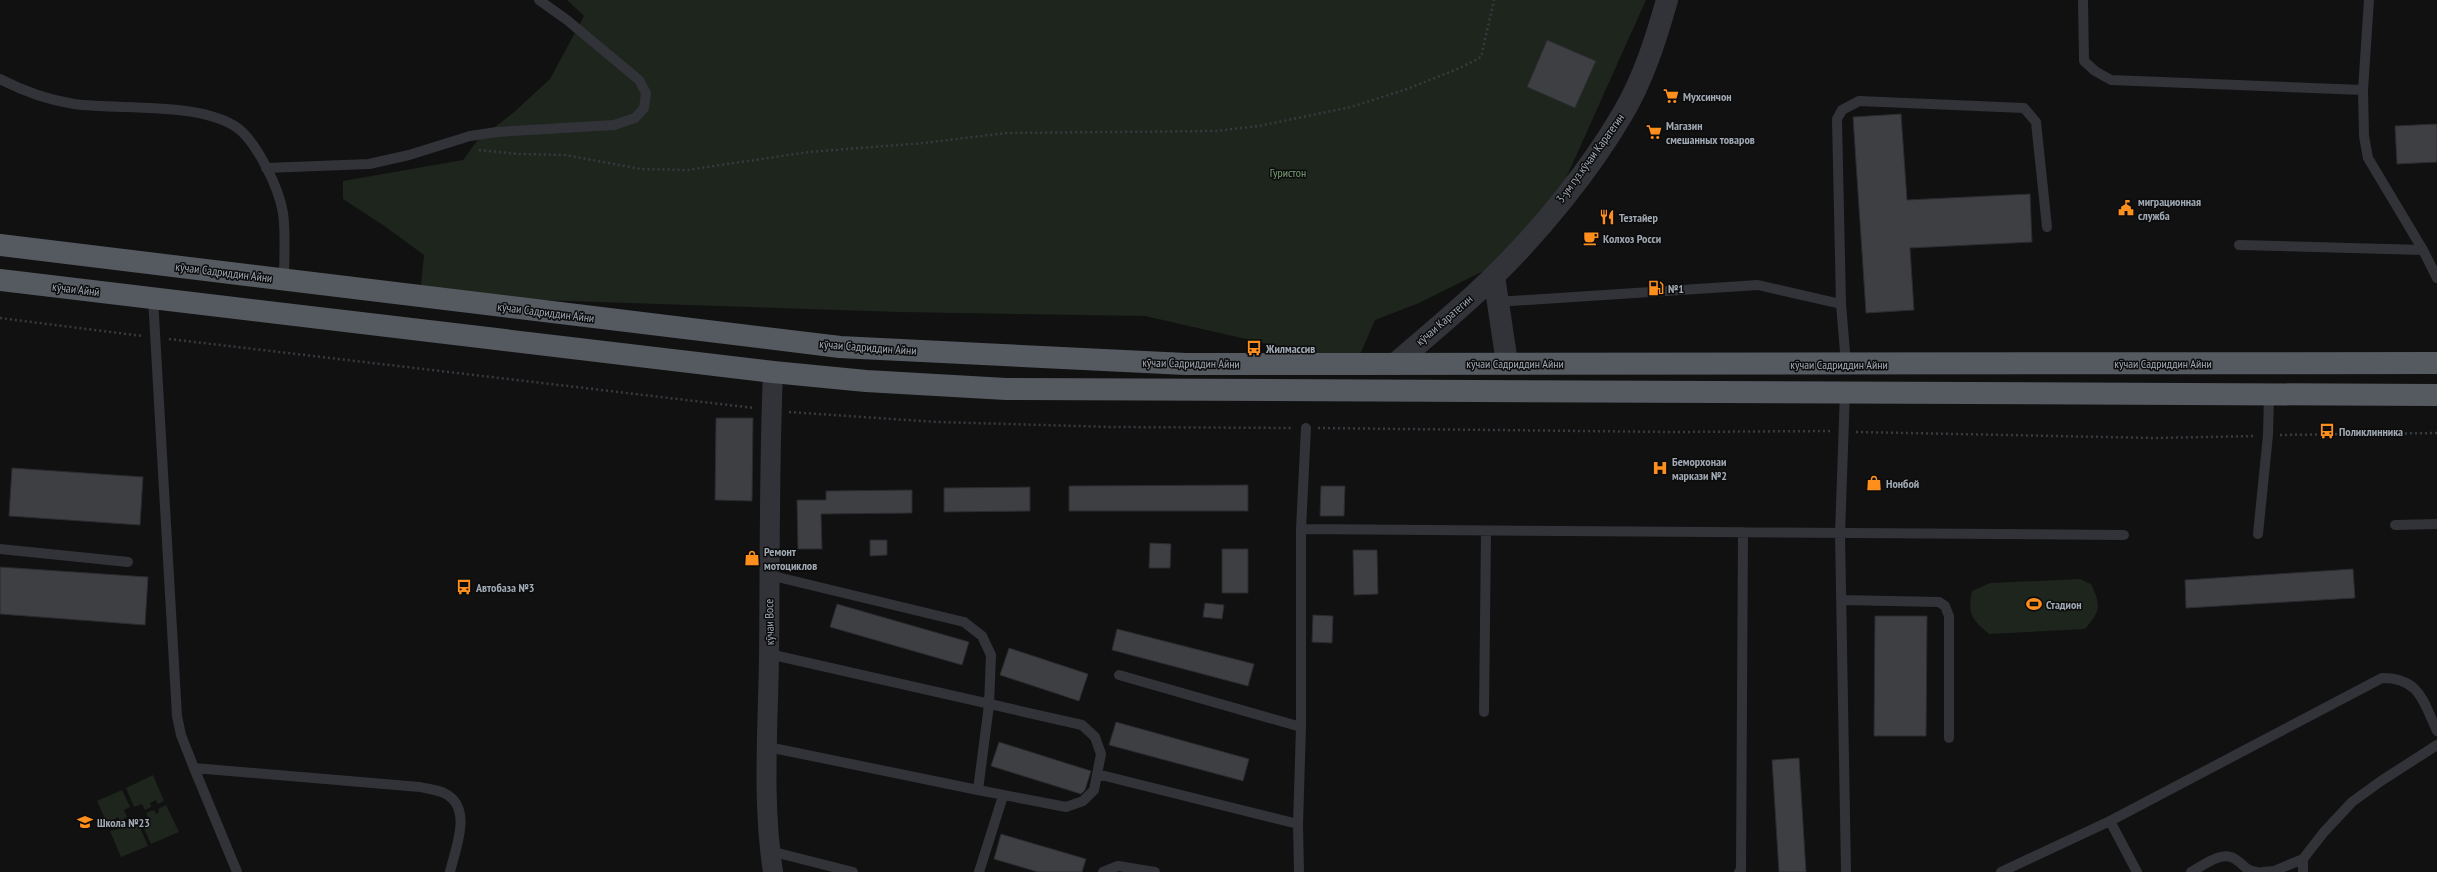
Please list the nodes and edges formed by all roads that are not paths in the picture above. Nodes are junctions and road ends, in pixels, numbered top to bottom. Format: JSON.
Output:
{"nodes":[{"id":1,"x":539,"y":0,"type":"edge"},
{"id":2,"x":1666,"y":0,"type":"edge"},
{"id":3,"x":2083,"y":0,"type":"edge"},
{"id":4,"x":2369,"y":0,"type":"edge"},
{"id":5,"x":0,"y":79,"type":"edge"},
{"id":6,"x":2364,"y":90,"type":"junction"},
{"id":7,"x":266,"y":168,"type":"junction"},
{"id":8,"x":2047,"y":227,"type":"dead end"},
{"id":9,"x":0,"y":245,"type":"edge"},
{"id":10,"x":2239,"y":245,"type":"dead end"},
{"id":11,"x":2423,"y":250,"type":"junction"},
{"id":12,"x":1494,"y":276,"type":"junction"},
{"id":13,"x":2437,"y":278,"type":"edge"},
{"id":14,"x":0,"y":280,"type":"edge"},
{"id":15,"x":284,"y":280,"type":"junction"},
{"id":16,"x":153,"y":298,"type":"junction"},
{"id":17,"x":1497,"y":302,"type":"junction"},
{"id":18,"x":1841,"y":304,"type":"junction"},
{"id":19,"x":1507,"y":363,"type":"junction"},
{"id":20,"x":2437,"y":363,"type":"edge"},
{"id":21,"x":1394,"y":364,"type":"junction"},
{"id":22,"x":1846,"y":364,"type":"junction"},
{"id":23,"x":773,"y":372,"type":"junction"},
{"id":24,"x":1845,"y":391,"type":"junction"},
{"id":25,"x":2269,"y":394,"type":"junction"},
{"id":26,"x":2437,"y":395,"type":"edge"},
{"id":27,"x":1306,"y":428,"type":"road end"},
{"id":28,"x":2437,"y":524,"type":"edge"},
{"id":29,"x":2395,"y":525,"type":"dead end"},
{"id":30,"x":1301,"y":529,"type":"junction"},
{"id":31,"x":1486,"y":532,"type":"junction"},
{"id":32,"x":1743,"y":532,"type":"junction"},
{"id":33,"x":1840,"y":534,"type":"junction"},
{"id":34,"x":2258,"y":534,"type":"dead end"},
{"id":35,"x":2124,"y":535,"type":"dead end"},
{"id":36,"x":0,"y":549,"type":"edge"},
{"id":37,"x":128,"y":562,"type":"dead end"},
{"id":38,"x":769,"y":575,"type":"junction"},
{"id":39,"x":1841,"y":600,"type":"junction"},
{"id":40,"x":769,"y":654,"type":"junction"},
{"id":41,"x":1119,"y":675,"type":"dead end"},
{"id":42,"x":989,"y":705,"type":"junction"},
{"id":43,"x":1484,"y":712,"type":"dead end"},
{"id":44,"x":1301,"y":727,"type":"junction"},
{"id":45,"x":2437,"y":731,"type":"edge"},
{"id":46,"x":1949,"y":738,"type":"dead end"},
{"id":47,"x":2437,"y":745,"type":"edge"},
{"id":48,"x":768,"y":747,"type":"junction"},
{"id":49,"x":194,"y":768,"type":"junction"},
{"id":50,"x":1098,"y":774,"type":"junction"},
{"id":51,"x":978,"y":790,"type":"junction"},
{"id":52,"x":1003,"y":796,"type":"junction"},
{"id":53,"x":2110,"y":821,"type":"junction"},
{"id":54,"x":1298,"y":824,"type":"junction"},
{"id":55,"x":770,"y":851,"type":"junction"},
{"id":56,"x":2303,"y":859,"type":"junction"},
{"id":57,"x":237,"y":872,"type":"edge"},
{"id":58,"x":450,"y":872,"type":"edge"},
{"id":59,"x":773,"y":872,"type":"edge"},
{"id":60,"x":853,"y":872,"type":"edge"},
{"id":61,"x":980,"y":872,"type":"edge"},
{"id":62,"x":1104,"y":872,"type":"edge"},
{"id":63,"x":1155,"y":872,"type":"edge"},
{"id":64,"x":1299,"y":872,"type":"edge"},
{"id":65,"x":1739,"y":872,"type":"edge"},
{"id":66,"x":1846,"y":872,"type":"edge"},
{"id":67,"x":2001,"y":872,"type":"edge"},
{"id":68,"x":2137,"y":872,"type":"edge"},
{"id":69,"x":2191,"y":872,"type":"edge"},
{"id":70,"x":2257,"y":872,"type":"edge"},
{"id":71,"x":2262,"y":872,"type":"edge"},
{"id":72,"x":2303,"y":872,"type":"edge"}],
"edges":[{"from":1,"to":7,"type":"lane"},
{"from":2,"to":12,"type":"street","name":"3-ум гуз.кӯчаи Каратегин"},
{"from":3,"to":6,"type":"lane"},
{"from":4,"to":6,"type":"lane"},
{"from":5,"to":7,"type":"lane"},
{"from":6,"to":11,"type":"lane"},
{"from":7,"to":15,"type":"lane"},
{"from":8,"to":18,"type":"lane"},
{"from":9,"to":15,"type":"highway","name":"кӯчаи Садриддин Айни"},
{"from":10,"to":11,"type":"lane"},
{"from":11,"to":13,"type":"lane"},
{"from":12,"to":17,"type":"street"},
{"from":12,"to":21,"type":"street","name":"кӯчаи Каратегин"},
{"from":14,"to":16,"type":"highway","name":"кӯчаи Айнӣ"},
{"from":15,"to":21,"type":"highway","name":"кӯчаи Садриддин Айни"},
{"from":16,"to":23,"type":"highway"},
{"from":16,"to":49,"type":"lane"},
{"from":17,"to":18,"type":"lane"},
{"from":17,"to":19,"type":"street"},
{"from":18,"to":22,"type":"lane"},
{"from":19,"to":21,"type":"highway","name":"кӯчаи Садриддин Айни"},
{"from":19,"to":22,"type":"highway","name":"кӯчаи Садриддин Айни"},
{"from":20,"to":22,"type":"highway","name":"кӯчаи Садриддин Айни"},
{"from":23,"to":24,"type":"highway"},
{"from":23,"to":38,"type":"street","name":"кӯчаи Восе"},
{"from":24,"to":25,"type":"highway"},
{"from":24,"to":33,"type":"lane"},
{"from":25,"to":26,"type":"highway"},
{"from":25,"to":34,"type":"lane"},
{"from":27,"to":30,"type":"lane"},
{"from":28,"to":29,"type":"lane"},
{"from":30,"to":31,"type":"lane"},
{"from":30,"to":44,"type":"lane"},
{"from":31,"to":32,"type":"lane"},
{"from":31,"to":43,"type":"lane"},
{"from":32,"to":33,"type":"lane"},
{"from":32,"to":65,"type":"lane"},
{"from":33,"to":35,"type":"lane"},
{"from":33,"to":39,"type":"lane"},
{"from":36,"to":37,"type":"lane"},
{"from":38,"to":40,"type":"street","name":"кӯчаи Восе"},
{"from":38,"to":42,"type":"lane"},
{"from":39,"to":46,"type":"lane"},
{"from":39,"to":66,"type":"lane"},
{"from":40,"to":42,"type":"lane"},
{"from":40,"to":48,"type":"street","name":"кӯчаи Восе"},
{"from":41,"to":44,"type":"lane"},
{"from":42,"to":50,"type":"lane"},
{"from":42,"to":51,"type":"lane"},
{"from":44,"to":54,"type":"lane"},
{"from":45,"to":53,"type":"lane"},
{"from":47,"to":56,"type":"lane"},
{"from":48,"to":51,"type":"lane"},
{"from":48,"to":55,"type":"street","name":"кӯчаи Восе"},
{"from":49,"to":57,"type":"lane"},
{"from":49,"to":58,"type":"lane"},
{"from":50,"to":52,"type":"lane"},
{"from":50,"to":54,"type":"lane"},
{"from":51,"to":52,"type":"lane"},
{"from":52,"to":61,"type":"lane"},
{"from":53,"to":67,"type":"lane"},
{"from":53,"to":68,"type":"lane"},
{"from":54,"to":64,"type":"lane"},
{"from":55,"to":59,"type":"street","name":"кӯчаи Восе"},
{"from":55,"to":60,"type":"lane"},
{"from":56,"to":71,"type":"lane"},
{"from":56,"to":72,"type":"lane"},
{"from":62,"to":63,"type":"lane"},
{"from":69,"to":70,"type":"lane"}]}
